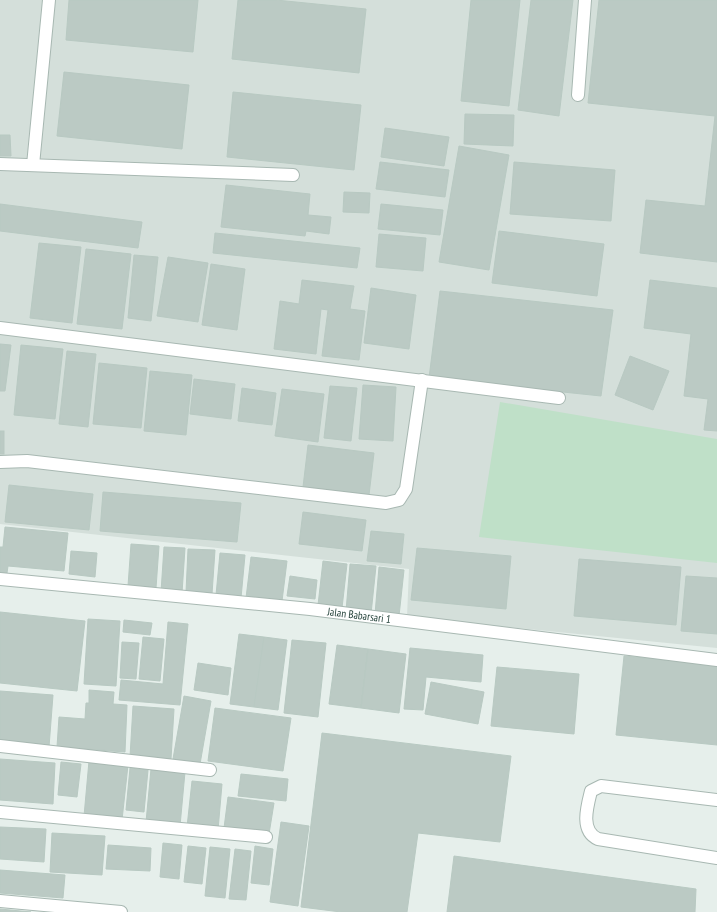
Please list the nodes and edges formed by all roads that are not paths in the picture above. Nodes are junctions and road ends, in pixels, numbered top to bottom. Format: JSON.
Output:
{"nodes":[{"id":1,"x":48,"y":0,"type":"edge"},
{"id":2,"x":585,"y":0,"type":"edge"},
{"id":3,"x":578,"y":95,"type":"dead end"},
{"id":4,"x":0,"y":164,"type":"edge"},
{"id":5,"x":33,"y":165,"type":"junction"},
{"id":6,"x":293,"y":175,"type":"dead end"},
{"id":7,"x":0,"y":328,"type":"edge"},
{"id":8,"x":422,"y":380,"type":"junction"},
{"id":9,"x":559,"y":398,"type":"dead end"},
{"id":10,"x":0,"y":462,"type":"edge"},
{"id":11,"x":0,"y":579,"type":"edge"},
{"id":12,"x":717,"y":660,"type":"edge"},
{"id":13,"x":0,"y":746,"type":"edge"},
{"id":14,"x":210,"y":770,"type":"dead end"},
{"id":15,"x":717,"y":800,"type":"edge"},
{"id":16,"x":0,"y":812,"type":"edge"},
{"id":17,"x":266,"y":837,"type":"dead end"},
{"id":18,"x":717,"y":858,"type":"edge"},
{"id":19,"x":0,"y":901,"type":"edge"},
{"id":20,"x":120,"y":912,"type":"edge"}],
"edges":[{"from":1,"to":5,"type":"street"},
{"from":2,"to":3,"type":"street"},
{"from":4,"to":5,"type":"street"},
{"from":5,"to":6,"type":"street"},
{"from":7,"to":8,"type":"street"},
{"from":8,"to":9,"type":"street"},
{"from":8,"to":10,"type":"street"},
{"from":11,"to":12,"type":"street","name":"Jalan Babarsari 1"},
{"from":13,"to":14,"type":"street"},
{"from":15,"to":18,"type":"street"},
{"from":16,"to":17,"type":"street"},
{"from":19,"to":20,"type":"street"}]}
